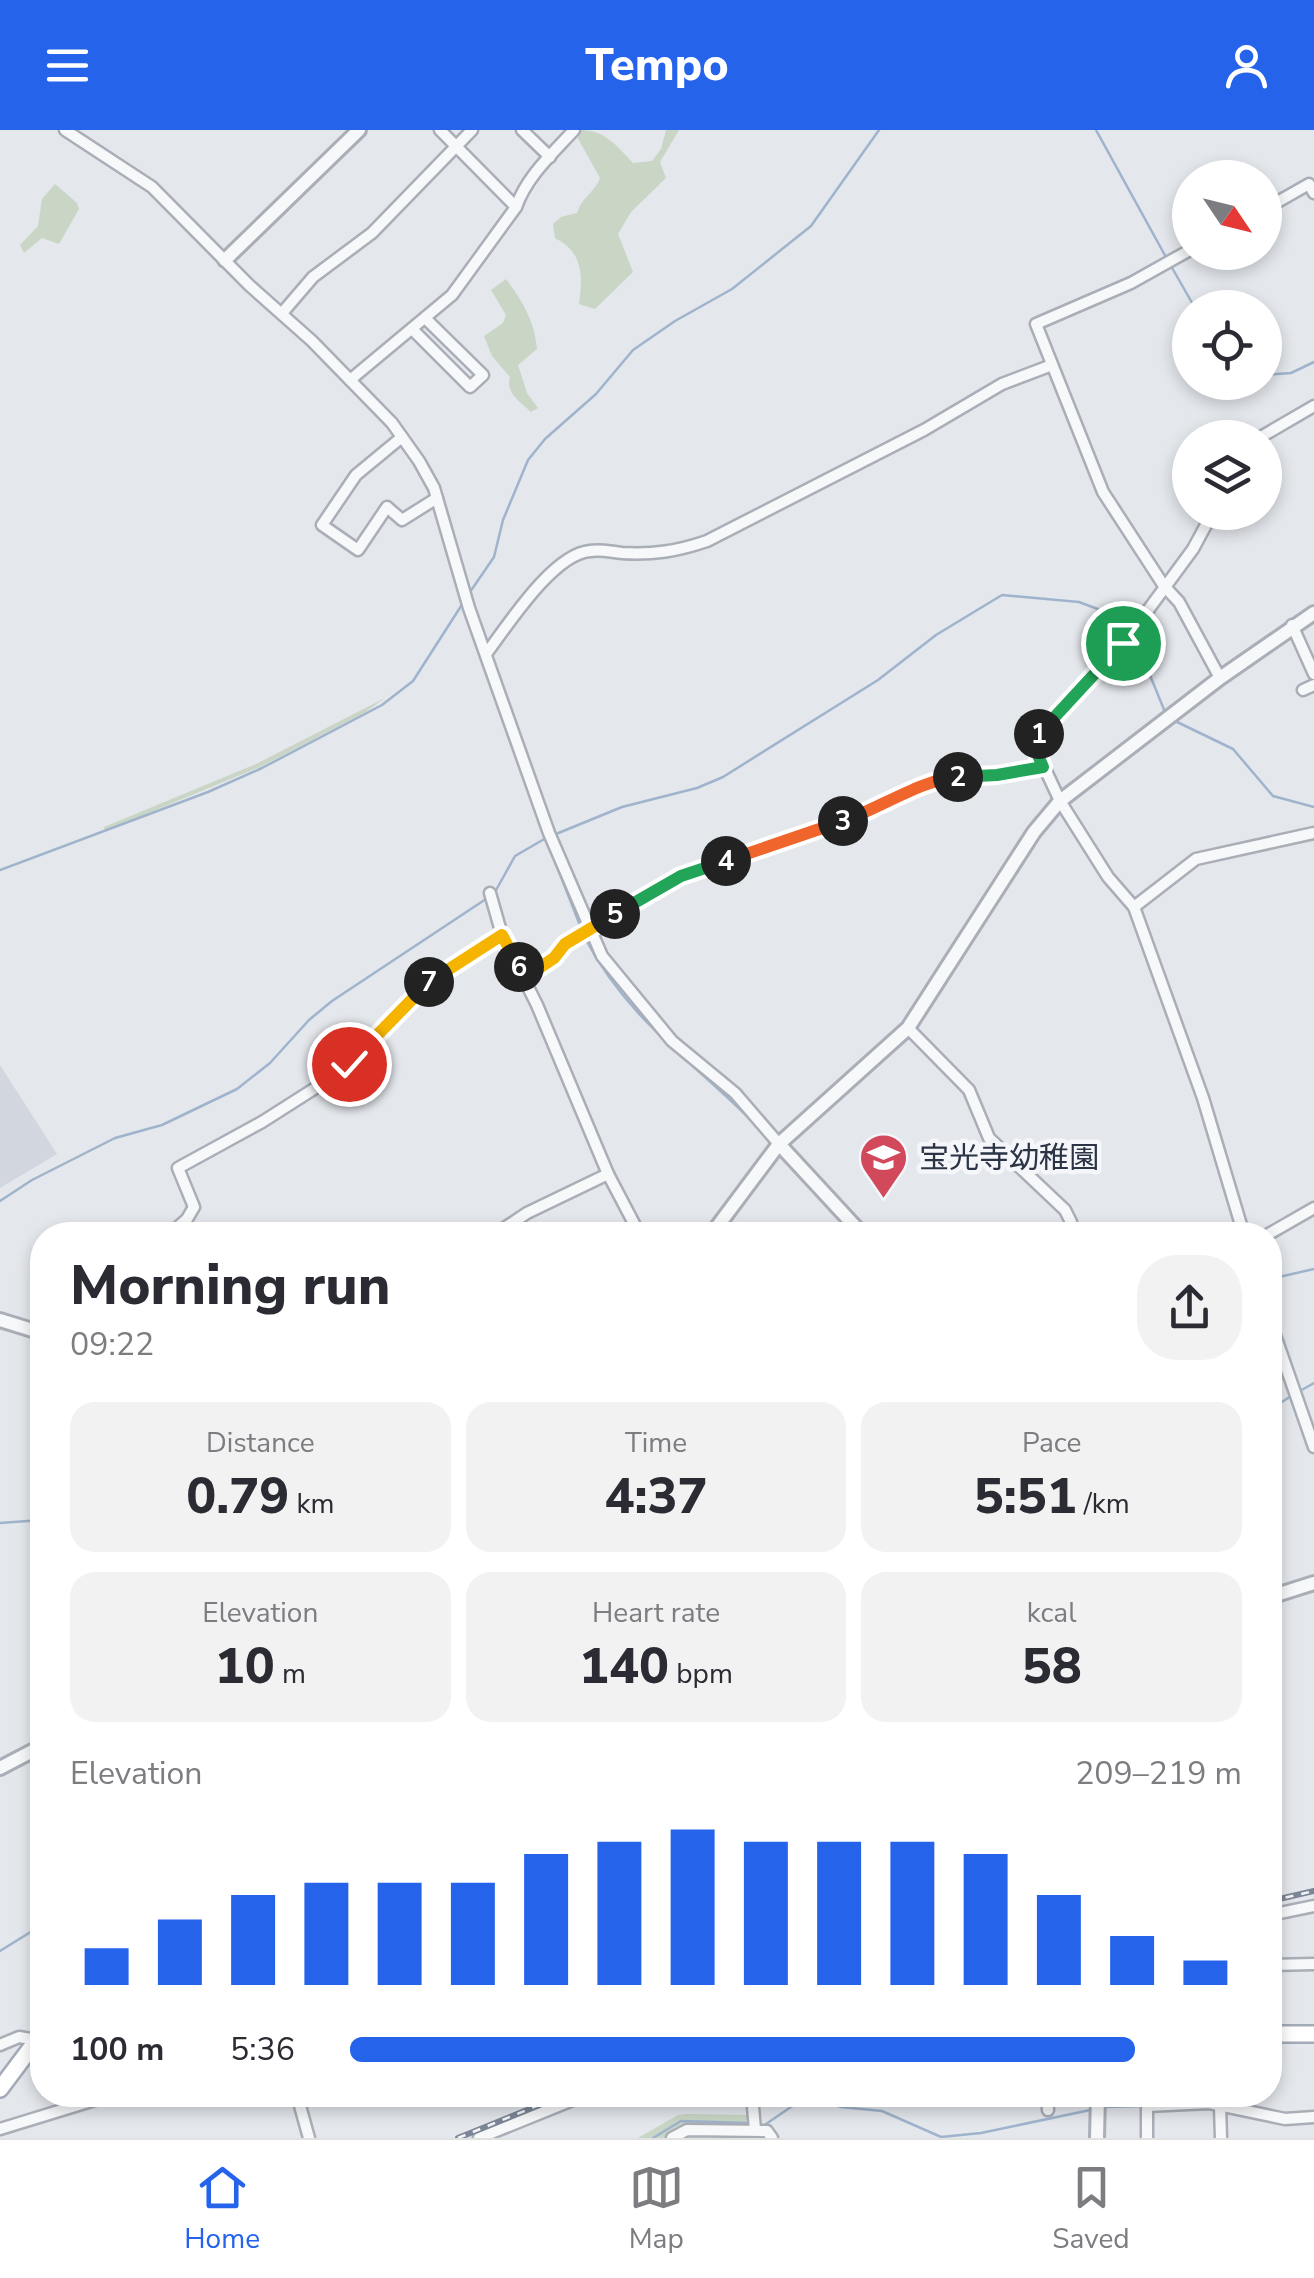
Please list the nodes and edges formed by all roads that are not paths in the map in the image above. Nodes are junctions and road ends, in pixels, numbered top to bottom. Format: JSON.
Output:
{"nodes":[{"id":1,"x":65,"y":130,"type":"edge"},
{"id":2,"x":360,"y":130,"type":"edge"},
{"id":3,"x":440,"y":130,"type":"edge"},
{"id":4,"x":472,"y":130,"type":"edge"},
{"id":5,"x":522,"y":130,"type":"edge"},
{"id":6,"x":574,"y":130,"type":"edge"},
{"id":7,"x":454,"y":147,"type":"junction"},
{"id":8,"x":550,"y":156,"type":"junction"},
{"id":9,"x":1314,"y":193,"type":"edge"},
{"id":10,"x":1282,"y":199,"type":"edge"},
{"id":11,"x":516,"y":206,"type":"junction"},
{"id":12,"x":225,"y":260,"type":"junction"},
{"id":13,"x":1172,"y":260,"type":"edge"},
{"id":14,"x":283,"y":312,"type":"junction"},
{"id":15,"x":425,"y":318,"type":"junction"},
{"id":16,"x":412,"y":330,"type":"junction"},
{"id":17,"x":1052,"y":365,"type":"junction"},
{"id":18,"x":350,"y":380,"type":"junction"},
{"id":19,"x":1314,"y":406,"type":"edge"},
{"id":20,"x":1282,"y":425,"type":"edge"},
{"id":21,"x":402,"y":437,"type":"junction"},
{"id":22,"x":438,"y":498,"type":"junction"},
{"id":23,"x":1204,"y":530,"type":"edge"},
{"id":24,"x":1164,"y":586,"type":"junction"},
{"id":25,"x":1314,"y":613,"type":"edge"},
{"id":26,"x":1292,"y":626,"type":"junction"},
{"id":27,"x":486,"y":654,"type":"junction"},
{"id":28,"x":1314,"y":674,"type":"edge"},
{"id":29,"x":1220,"y":678,"type":"junction"},
{"id":30,"x":1043,"y":767,"type":"junction"},
{"id":31,"x":1060,"y":800,"type":"junction"},
{"id":32,"x":1314,"y":833,"type":"edge"},
{"id":33,"x":490,"y":893,"type":"dead end"},
{"id":34,"x":1134,"y":907,"type":"junction"},
{"id":35,"x":589,"y":930,"type":"junction"},
{"id":36,"x":502,"y":935,"type":"junction"},
{"id":37,"x":524,"y":978,"type":"junction"},
{"id":38,"x":908,"y":1028,"type":"junction"},
{"id":39,"x":779,"y":1144,"type":"junction"},
{"id":40,"x":608,"y":1174,"type":"junction"},
{"id":41,"x":1314,"y":1208,"type":"edge"},
{"id":42,"x":183,"y":1222,"type":"edge"},
{"id":43,"x":514,"y":1222,"type":"edge"},
{"id":44,"x":633,"y":1222,"type":"edge"},
{"id":45,"x":722,"y":1222,"type":"edge"},
{"id":46,"x":852,"y":1222,"type":"edge"},
{"id":47,"x":1071,"y":1222,"type":"edge"},
{"id":48,"x":1240,"y":1222,"type":"edge"},
{"id":49,"x":1282,"y":1226,"type":"edge"},
{"id":50,"x":0,"y":1320,"type":"edge"},
{"id":51,"x":30,"y":1329,"type":"edge"},
{"id":52,"x":1282,"y":1355,"type":"edge"},
{"id":53,"x":1314,"y":1447,"type":"edge"},
{"id":54,"x":1314,"y":1583,"type":"edge"},
{"id":55,"x":1282,"y":1594,"type":"edge"},
{"id":56,"x":30,"y":1752,"type":"edge"},
{"id":57,"x":0,"y":1768,"type":"edge"},
{"id":58,"x":1314,"y":1906,"type":"edge"},
{"id":59,"x":1282,"y":1913,"type":"edge"},
{"id":60,"x":1314,"y":1964,"type":"edge"},
{"id":61,"x":1282,"y":1965,"type":"edge"},
{"id":62,"x":1282,"y":2034,"type":"edge"},
{"id":63,"x":1314,"y":2034,"type":"edge"},
{"id":64,"x":30,"y":2036,"type":"edge"},
{"id":65,"x":0,"y":2045,"type":"edge"},
{"id":66,"x":30,"y":2049,"type":"edge"},
{"id":67,"x":0,"y":2089,"type":"edge"},
{"id":68,"x":72,"y":2107,"type":"edge"},
{"id":69,"x":300,"y":2107,"type":"edge"},
{"id":70,"x":556,"y":2107,"type":"edge"},
{"id":71,"x":752,"y":2107,"type":"edge"},
{"id":72,"x":1098,"y":2107,"type":"edge"},
{"id":73,"x":1147,"y":2107,"type":"edge"},
{"id":74,"x":1220,"y":2107,"type":"edge"},
{"id":75,"x":1225,"y":2107,"type":"edge"},
{"id":76,"x":551,"y":2109,"type":"joint"},
{"id":77,"x":1314,"y":2117,"type":"edge"},
{"id":78,"x":0,"y":2129,"type":"edge"},
{"id":79,"x":751,"y":2134,"type":"edge"},
{"id":80,"x":309,"y":2138,"type":"edge"},
{"id":81,"x":479,"y":2138,"type":"edge"},
{"id":82,"x":672,"y":2138,"type":"edge"},
{"id":83,"x":772,"y":2138,"type":"edge"},
{"id":84,"x":1097,"y":2138,"type":"edge"},
{"id":85,"x":1148,"y":2138,"type":"edge"},
{"id":86,"x":1220,"y":2138,"type":"edge"}],
"edges":[{"from":1,"to":12,"type":"street"},
{"from":2,"to":12,"type":"street"},
{"from":3,"to":7,"type":"street"},
{"from":4,"to":7,"type":"street"},
{"from":5,"to":8,"type":"street"},
{"from":6,"to":8,"type":"street"},
{"from":7,"to":11,"type":"street"},
{"from":7,"to":14,"type":"street"},
{"from":8,"to":11,"type":"street"},
{"from":9,"to":10,"type":"street"},
{"from":11,"to":15,"type":"street"},
{"from":12,"to":14,"type":"street"},
{"from":13,"to":17,"type":"street"},
{"from":14,"to":18,"type":"street"},
{"from":15,"to":16,"type":"street"},
{"from":15,"to":16,"type":"street"},
{"from":16,"to":18,"type":"street"},
{"from":17,"to":24,"type":"street"},
{"from":17,"to":27,"type":"street"},
{"from":18,"to":21,"type":"street"},
{"from":19,"to":20,"type":"street"},
{"from":21,"to":22,"type":"street"},
{"from":21,"to":22,"type":"street"},
{"from":22,"to":27,"type":"street"},
{"from":23,"to":24,"type":"street"},
{"from":24,"to":29,"type":"street"},
{"from":24,"to":30,"type":"street"},
{"from":25,"to":26,"type":"street"},
{"from":26,"to":28,"type":"street"},
{"from":26,"to":29,"type":"street"},
{"from":27,"to":35,"type":"street"},
{"from":29,"to":31,"type":"street"},
{"from":30,"to":31,"type":"street"},
{"from":30,"to":35,"type":"street"},
{"from":31,"to":34,"type":"street"},
{"from":31,"to":38,"type":"street"},
{"from":32,"to":34,"type":"street"},
{"from":33,"to":36,"type":"street"},
{"from":34,"to":48,"type":"street"},
{"from":35,"to":37,"type":"street"},
{"from":35,"to":39,"type":"street"},
{"from":36,"to":37,"type":"street"},
{"from":36,"to":42,"type":"street"},
{"from":37,"to":40,"type":"street"},
{"from":38,"to":39,"type":"street"},
{"from":38,"to":47,"type":"street"},
{"from":39,"to":45,"type":"street"},
{"from":39,"to":46,"type":"street"},
{"from":40,"to":43,"type":"street"},
{"from":40,"to":44,"type":"street"},
{"from":41,"to":49,"type":"street"},
{"from":50,"to":51,"type":"street"},
{"from":52,"to":53,"type":"street"},
{"from":54,"to":55,"type":"street"},
{"from":56,"to":57,"type":"street"},
{"from":58,"to":59,"type":"street"},
{"from":60,"to":61,"type":"street"},
{"from":62,"to":63,"type":"main road"},
{"from":64,"to":65,"type":"street"},
{"from":66,"to":67,"type":"main road"},
{"from":68,"to":78,"type":"street"},
{"from":69,"to":80,"type":"street"},
{"from":70,"to":76,"type":"street"},
{"from":71,"to":79,"type":"street"},
{"from":72,"to":84,"type":"street"},
{"from":73,"to":85,"type":"street"},
{"from":74,"to":86,"type":"street"},
{"from":75,"to":77,"type":"street"},
{"from":76,"to":81,"type":"street"},
{"from":79,"to":82,"type":"street"},
{"from":79,"to":83,"type":"street"}]}
